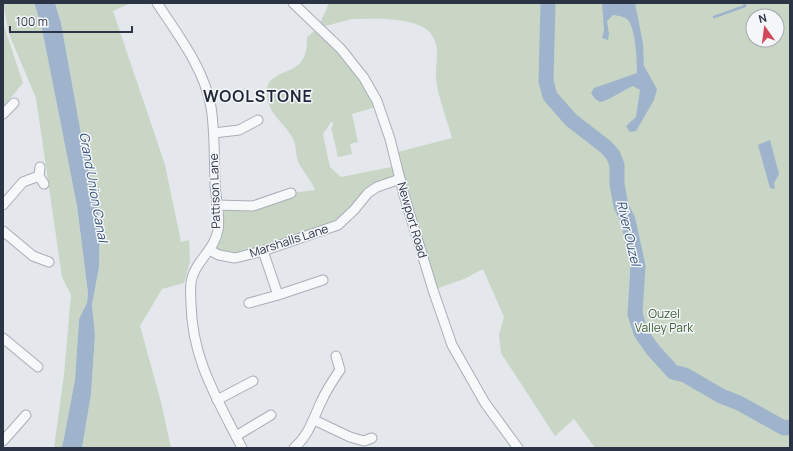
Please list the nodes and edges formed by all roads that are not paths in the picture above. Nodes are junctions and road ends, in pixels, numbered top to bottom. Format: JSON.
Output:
{"nodes":[{"id":1,"x":157,"y":3,"type":"edge"},
{"id":2,"x":293,"y":3,"type":"edge"},
{"id":3,"x":14,"y":103,"type":"dead end"},
{"id":4,"x":3,"y":114,"type":"edge"},
{"id":5,"x":258,"y":120,"type":"dead end"},
{"id":6,"x":214,"y":133,"type":"junction"},
{"id":7,"x":41,"y":176,"type":"dead end"},
{"id":8,"x":400,"y":180,"type":"junction"},
{"id":9,"x":292,"y":193,"type":"dead end"},
{"id":10,"x":3,"y":205,"type":"edge"},
{"id":11,"x":216,"y":205,"type":"junction"},
{"id":12,"x":3,"y":231,"type":"edge"},
{"id":13,"x":209,"y":250,"type":"junction"},
{"id":14,"x":263,"y":251,"type":"junction"},
{"id":15,"x":49,"y":262,"type":"dead end"},
{"id":16,"x":323,"y":280,"type":"dead end"},
{"id":17,"x":278,"y":295,"type":"junction"},
{"id":18,"x":249,"y":303,"type":"dead end"},
{"id":19,"x":3,"y":338,"type":"edge"},
{"id":20,"x":336,"y":356,"type":"dead end"},
{"id":21,"x":38,"y":367,"type":"dead end"},
{"id":22,"x":253,"y":380,"type":"dead end"},
{"id":23,"x":217,"y":400,"type":"junction"},
{"id":24,"x":26,"y":415,"type":"dead end"},
{"id":25,"x":272,"y":415,"type":"dead end"},
{"id":26,"x":314,"y":420,"type":"junction"},
{"id":27,"x":236,"y":436,"type":"junction"},
{"id":28,"x":372,"y":438,"type":"dead end"},
{"id":29,"x":3,"y":441,"type":"edge"},
{"id":30,"x":242,"y":448,"type":"edge"},
{"id":31,"x":294,"y":448,"type":"edge"},
{"id":32,"x":518,"y":448,"type":"edge"}],
"edges":[{"from":1,"to":6,"type":"street","name":"Pattison Lane"},
{"from":2,"to":8,"type":"street","name":"Newport Road"},
{"from":3,"to":4,"type":"street"},
{"from":5,"to":6,"type":"street"},
{"from":6,"to":11,"type":"street","name":"Pattison Lane"},
{"from":7,"to":10,"type":"street"},
{"from":8,"to":14,"type":"street","name":"Marshalls Lane"},
{"from":8,"to":32,"type":"street","name":"Newport Road"},
{"from":9,"to":11,"type":"street"},
{"from":11,"to":13,"type":"street","name":"Pattison Lane"},
{"from":12,"to":15,"type":"street"},
{"from":13,"to":14,"type":"street","name":"Marshalls Lane"},
{"from":13,"to":23,"type":"street","name":"Pattison Lane"},
{"from":14,"to":17,"type":"street"},
{"from":16,"to":17,"type":"street"},
{"from":17,"to":18,"type":"street"},
{"from":19,"to":21,"type":"street"},
{"from":20,"to":26,"type":"street"},
{"from":22,"to":23,"type":"street"},
{"from":23,"to":27,"type":"street","name":"Pattison Lane"},
{"from":24,"to":29,"type":"street"},
{"from":25,"to":27,"type":"street"},
{"from":26,"to":28,"type":"street"},
{"from":26,"to":31,"type":"street"},
{"from":27,"to":30,"type":"street","name":"Pattison Lane"}]}
